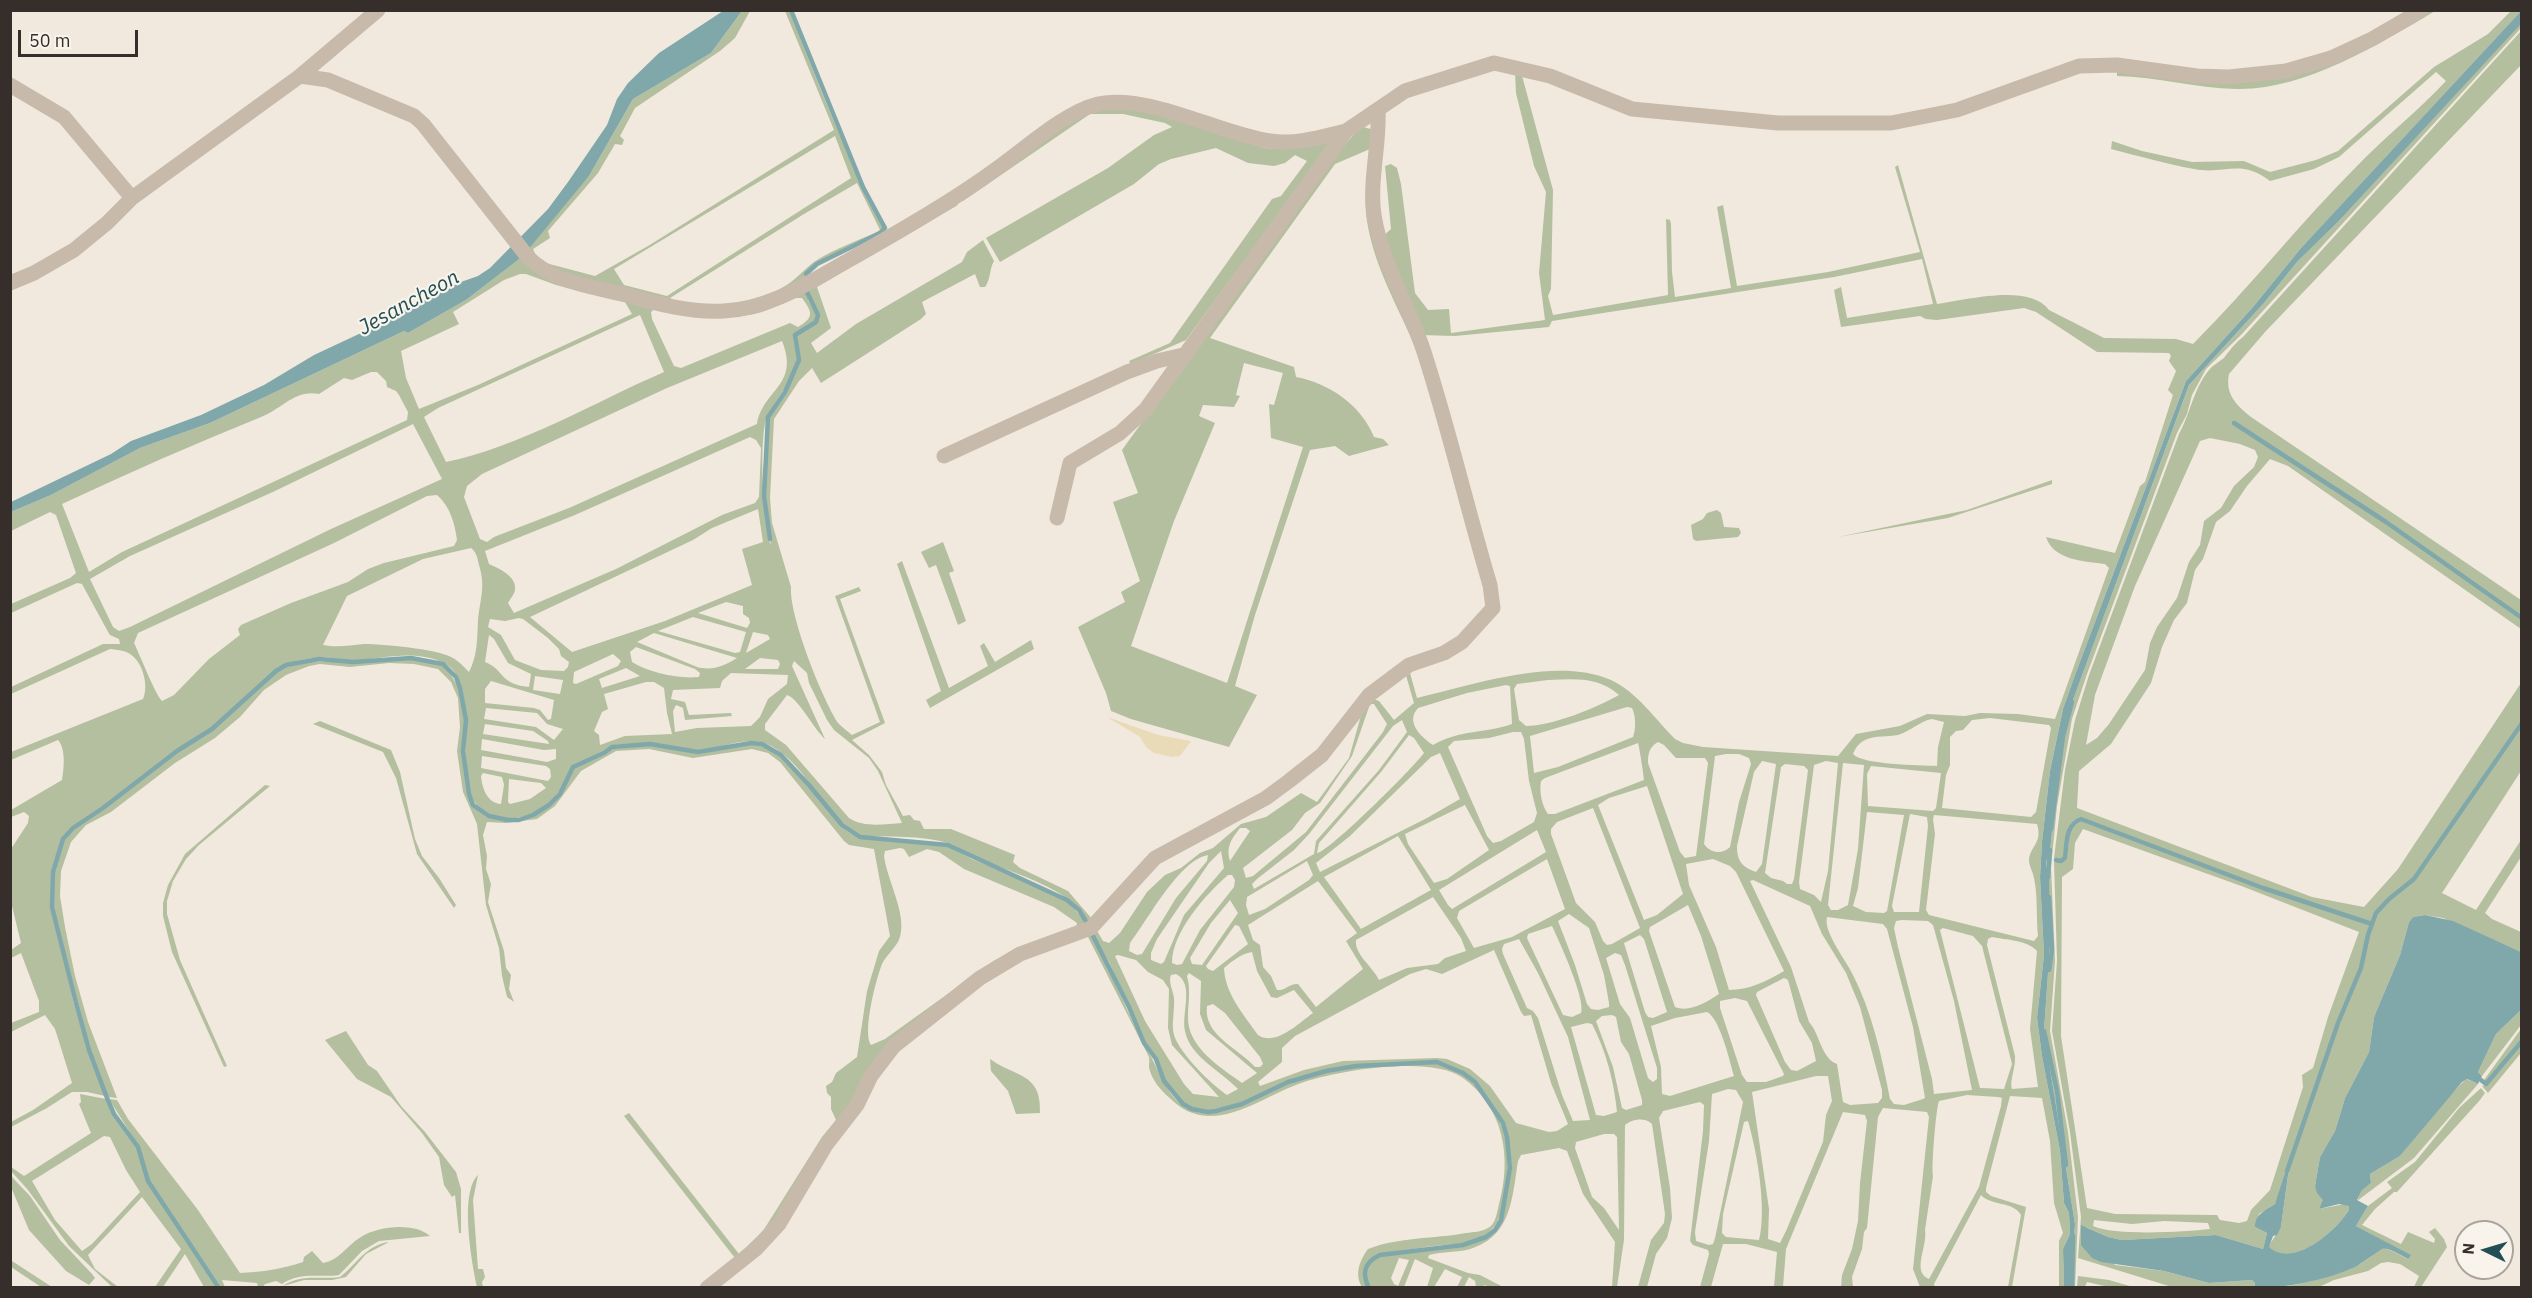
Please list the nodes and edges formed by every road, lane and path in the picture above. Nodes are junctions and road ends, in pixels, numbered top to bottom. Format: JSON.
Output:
{"nodes":[{"id":1,"x":378,"y":10,"type":"edge"},
{"id":2,"x":2422,"y":10,"type":"edge"},
{"id":3,"x":300,"y":76,"type":"junction"},
{"id":4,"x":10,"y":86,"type":"edge"},
{"id":5,"x":1378,"y":110,"type":"junction"},
{"id":6,"x":1346,"y":131,"type":"junction"},
{"id":7,"x":132,"y":198,"type":"junction"},
{"id":8,"x":10,"y":283,"type":"edge"},
{"id":9,"x":1183,"y":356,"type":"junction"},
{"id":10,"x":944,"y":456,"type":"dead end"},
{"id":11,"x":1057,"y":518,"type":"dead end"},
{"id":12,"x":707,"y":1287,"type":"edge"}],
"edges":[{"from":1,"to":3,"type":"street"},
{"from":2,"to":5,"type":"street"},
{"from":3,"to":6,"type":"street"},
{"from":3,"to":7,"type":"street"},
{"from":4,"to":7,"type":"street"},
{"from":5,"to":6,"type":"street"},
{"from":5,"to":12,"type":"street"},
{"from":6,"to":9,"type":"street"},
{"from":7,"to":8,"type":"street"},
{"from":9,"to":10,"type":"street"},
{"from":9,"to":11,"type":"street"}]}
